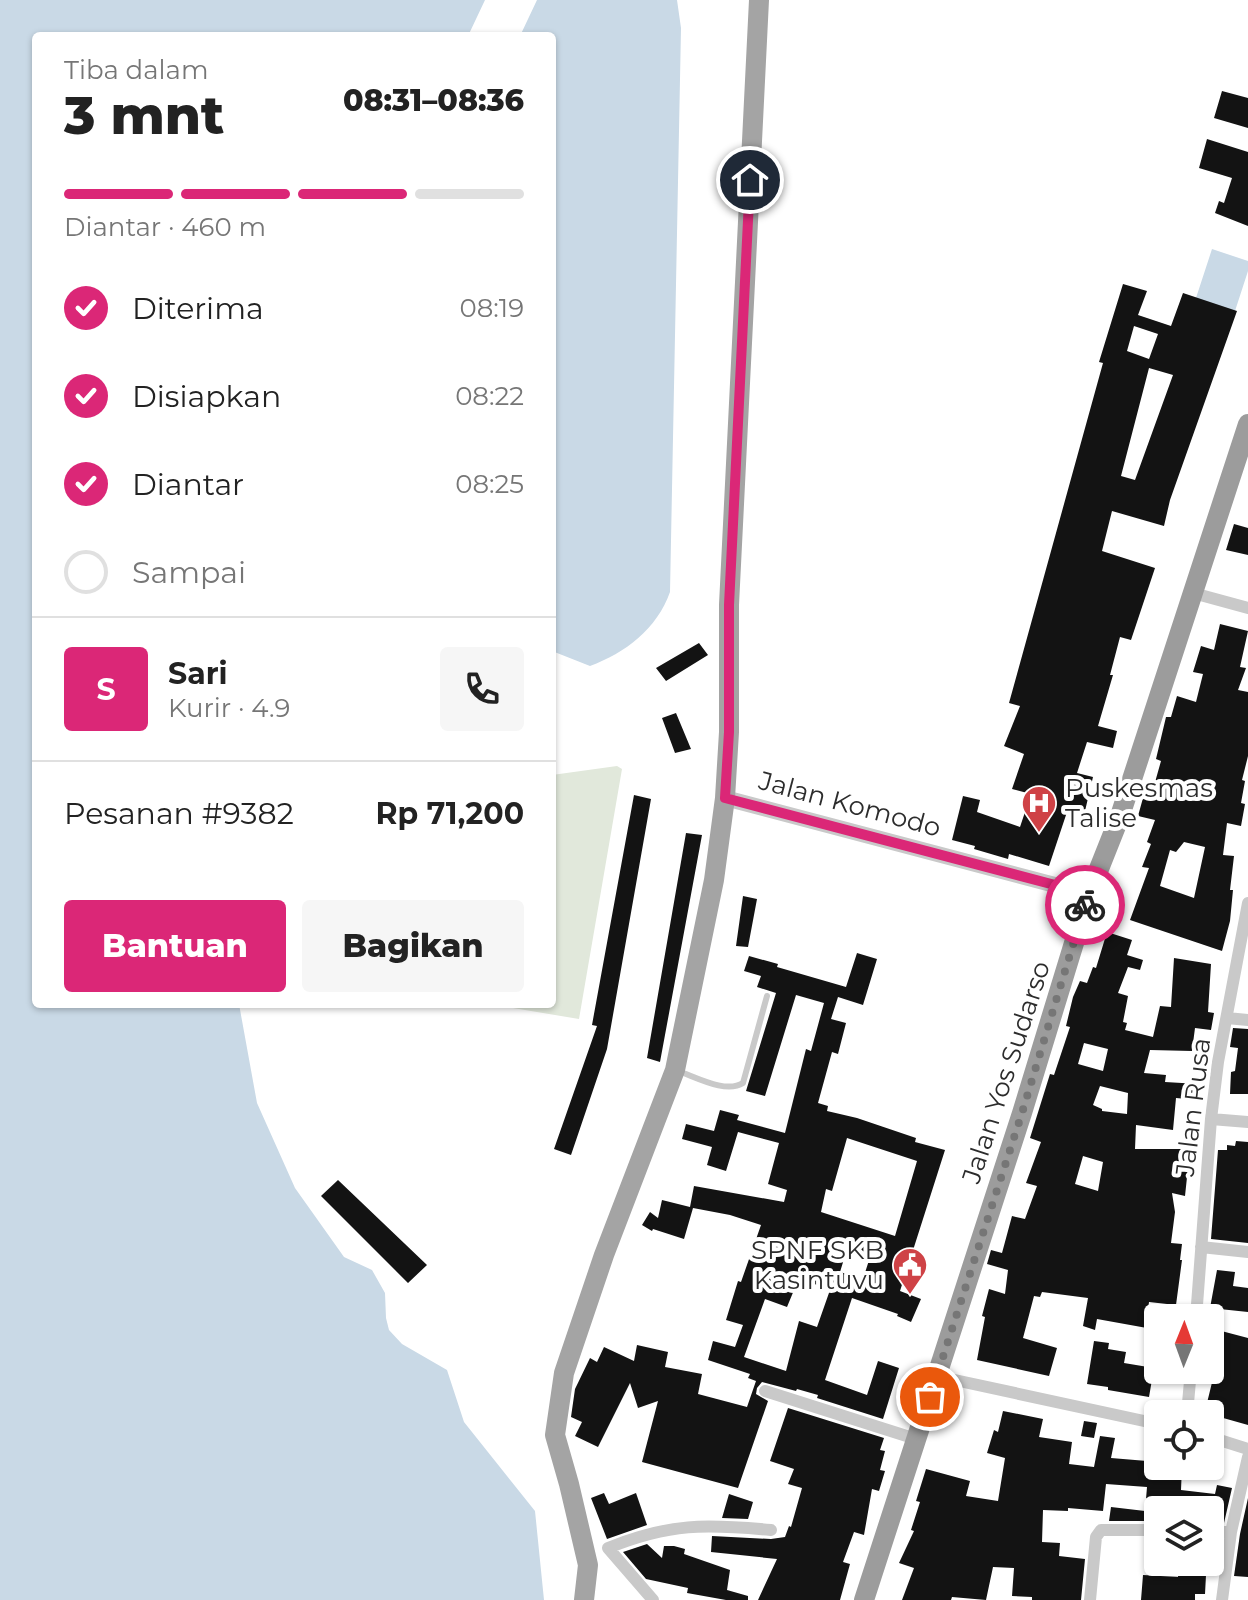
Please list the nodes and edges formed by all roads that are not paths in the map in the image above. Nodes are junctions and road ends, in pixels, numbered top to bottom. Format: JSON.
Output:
{"nodes":[{"id":1,"x":759,"y":0,"type":"edge"},
{"id":2,"x":1248,"y":424,"type":"edge"},
{"id":3,"x":1193,"y":593,"type":"junction"},
{"id":4,"x":1248,"y":608,"type":"edge"},
{"id":5,"x":725,"y":798,"type":"junction"},
{"id":6,"x":1089,"y":894,"type":"junction"},
{"id":7,"x":1248,"y":903,"type":"edge"},
{"id":8,"x":767,"y":996,"type":"dead end"},
{"id":9,"x":1227,"y":1018,"type":"junction"},
{"id":10,"x":1248,"y":1020,"type":"edge"},
{"id":11,"x":675,"y":1070,"type":"junction"},
{"id":12,"x":1211,"y":1119,"type":"junction"},
{"id":13,"x":1248,"y":1122,"type":"edge"},
{"id":14,"x":1201,"y":1247,"type":"junction"},
{"id":15,"x":1248,"y":1252,"type":"edge"},
{"id":16,"x":1197,"y":1304,"type":"edge"},
{"id":17,"x":936,"y":1376,"type":"junction"},
{"id":18,"x":765,"y":1391,"type":"dead end"},
{"id":19,"x":1144,"y":1421,"type":"edge"},
{"id":20,"x":916,"y":1439,"type":"junction"},
{"id":21,"x":1224,"y":1441,"type":"edge"},
{"id":22,"x":1248,"y":1449,"type":"edge"},
{"id":23,"x":1248,"y":1457,"type":"edge"},
{"id":24,"x":771,"y":1530,"type":"dead end"},
{"id":25,"x":1144,"y":1530,"type":"edge"},
{"id":26,"x":1224,"y":1532,"type":"edge"},
{"id":27,"x":1231,"y":1532,"type":"junction"},
{"id":28,"x":584,"y":1600,"type":"edge"},
{"id":29,"x":653,"y":1600,"type":"edge"},
{"id":30,"x":864,"y":1600,"type":"edge"},
{"id":31,"x":1090,"y":1600,"type":"edge"},
{"id":32,"x":1222,"y":1600,"type":"edge"}],
"edges":[{"from":1,"to":5,"type":"main road"},
{"from":2,"to":3,"type":"highway","name":"Jalan Yos Sudarso"},
{"from":3,"to":4,"type":"street"},
{"from":3,"to":6,"type":"highway","name":"Jalan Yos Sudarso"},
{"from":5,"to":6,"type":"street","name":"Jalan Komodo"},
{"from":5,"to":11,"type":"main road","name":"Jalan Komodo"},
{"from":6,"to":17,"type":"highway","name":"Jalan Yos Sudarso"},
{"from":7,"to":9,"type":"street","name":"Jalan Rusa"},
{"from":8,"to":11,"type":"lane"},
{"from":9,"to":10,"type":"street"},
{"from":9,"to":12,"type":"street","name":"Jalan Rusa"},
{"from":11,"to":28,"type":"main road","name":"Jalan Komodo"},
{"from":12,"to":13,"type":"street"},
{"from":12,"to":14,"type":"street","name":"Jalan Rusa"},
{"from":14,"to":15,"type":"street"},
{"from":14,"to":16,"type":"street","name":"Jalan Rusa"},
{"from":17,"to":19,"type":"street"},
{"from":17,"to":20,"type":"highway","name":"Jalan Yos Sudarso"},
{"from":18,"to":20,"type":"street"},
{"from":20,"to":30,"type":"highway","name":"Jalan Yos Sudarso"},
{"from":21,"to":22,"type":"street"},
{"from":23,"to":27,"type":"street"},
{"from":24,"to":29,"type":"street"},
{"from":25,"to":31,"type":"street"},
{"from":26,"to":27,"type":"street"},
{"from":27,"to":32,"type":"street"}]}
